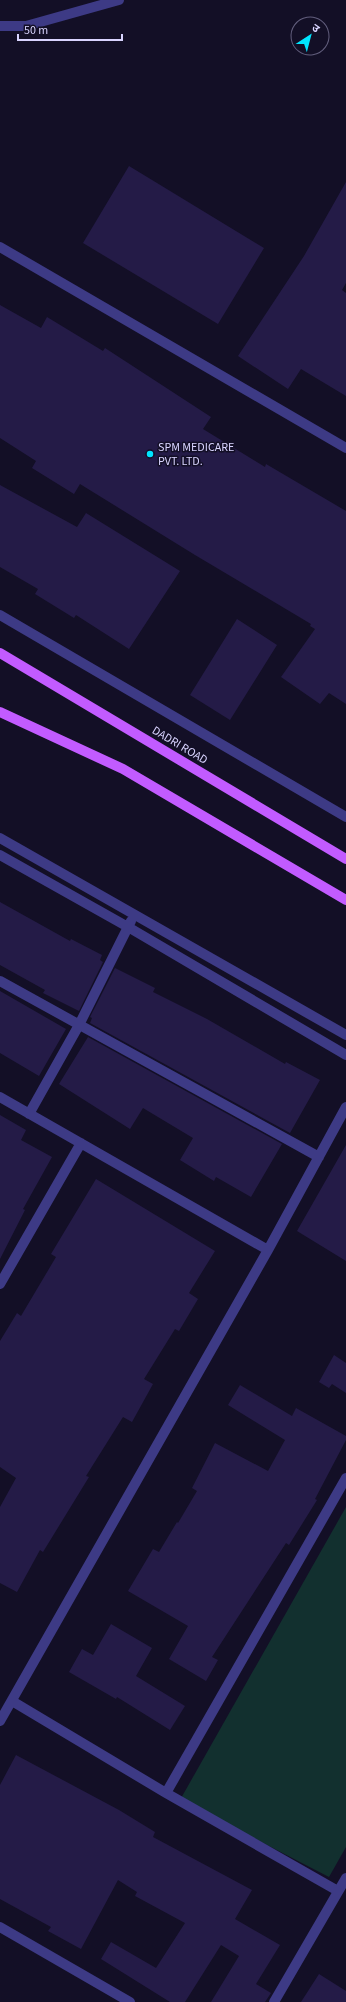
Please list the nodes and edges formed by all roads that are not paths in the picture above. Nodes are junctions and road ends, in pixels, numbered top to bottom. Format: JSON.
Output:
{"nodes":[{"id":1,"x":119,"y":0,"type":"edge"},
{"id":2,"x":0,"y":26,"type":"edge"},
{"id":3,"x":0,"y":247,"type":"edge"},
{"id":4,"x":346,"y":448,"type":"edge"},
{"id":5,"x":0,"y":615,"type":"edge"},
{"id":6,"x":0,"y":653,"type":"edge"},
{"id":7,"x":0,"y":712,"type":"edge"},
{"id":8,"x":346,"y":817,"type":"edge"},
{"id":9,"x":0,"y":838,"type":"edge"},
{"id":10,"x":0,"y":854,"type":"edge"},
{"id":11,"x":346,"y":859,"type":"edge"},
{"id":12,"x":346,"y":900,"type":"edge"},
{"id":13,"x":135,"y":914,"type":"junction"},
{"id":14,"x":128,"y":927,"type":"junction"},
{"id":15,"x":0,"y":981,"type":"edge"},
{"id":16,"x":78,"y":1025,"type":"junction"},
{"id":17,"x":346,"y":1035,"type":"edge"},
{"id":18,"x":346,"y":1055,"type":"edge"},
{"id":19,"x":0,"y":1097,"type":"edge"},
{"id":20,"x":346,"y":1107,"type":"edge"},
{"id":21,"x":29,"y":1114,"type":"junction"},
{"id":22,"x":81,"y":1144,"type":"junction"},
{"id":23,"x":319,"y":1157,"type":"junction"},
{"id":24,"x":268,"y":1250,"type":"junction"},
{"id":25,"x":0,"y":1284,"type":"edge"},
{"id":26,"x":346,"y":1478,"type":"edge"},
{"id":27,"x":12,"y":1701,"type":"junction"},
{"id":28,"x":0,"y":1721,"type":"edge"},
{"id":29,"x":166,"y":1794,"type":"junction"},
{"id":30,"x":346,"y":1878,"type":"edge"},
{"id":31,"x":338,"y":1891,"type":"junction"},
{"id":32,"x":0,"y":1927,"type":"edge"},
{"id":33,"x":130,"y":2002,"type":"edge"},
{"id":34,"x":274,"y":2002,"type":"edge"}],
"edges":[{"from":1,"to":2,"type":"street"},
{"from":3,"to":4,"type":"street"},
{"from":5,"to":8,"type":"street"},
{"from":6,"to":11,"type":"main road","name":"DADRI ROAD"},
{"from":7,"to":12,"type":"main road"},
{"from":9,"to":13,"type":"street"},
{"from":10,"to":14,"type":"street"},
{"from":13,"to":14,"type":"street"},
{"from":13,"to":17,"type":"street"},
{"from":14,"to":16,"type":"street"},
{"from":14,"to":18,"type":"street"},
{"from":15,"to":16,"type":"street"},
{"from":16,"to":21,"type":"street"},
{"from":16,"to":23,"type":"street"},
{"from":19,"to":21,"type":"street"},
{"from":20,"to":23,"type":"street"},
{"from":21,"to":22,"type":"street"},
{"from":22,"to":24,"type":"street"},
{"from":22,"to":25,"type":"street"},
{"from":23,"to":24,"type":"street"},
{"from":24,"to":27,"type":"street"},
{"from":26,"to":29,"type":"street"},
{"from":27,"to":28,"type":"street"},
{"from":27,"to":29,"type":"street"},
{"from":29,"to":31,"type":"street"},
{"from":30,"to":31,"type":"street"},
{"from":31,"to":34,"type":"street"},
{"from":32,"to":33,"type":"street"}]}
